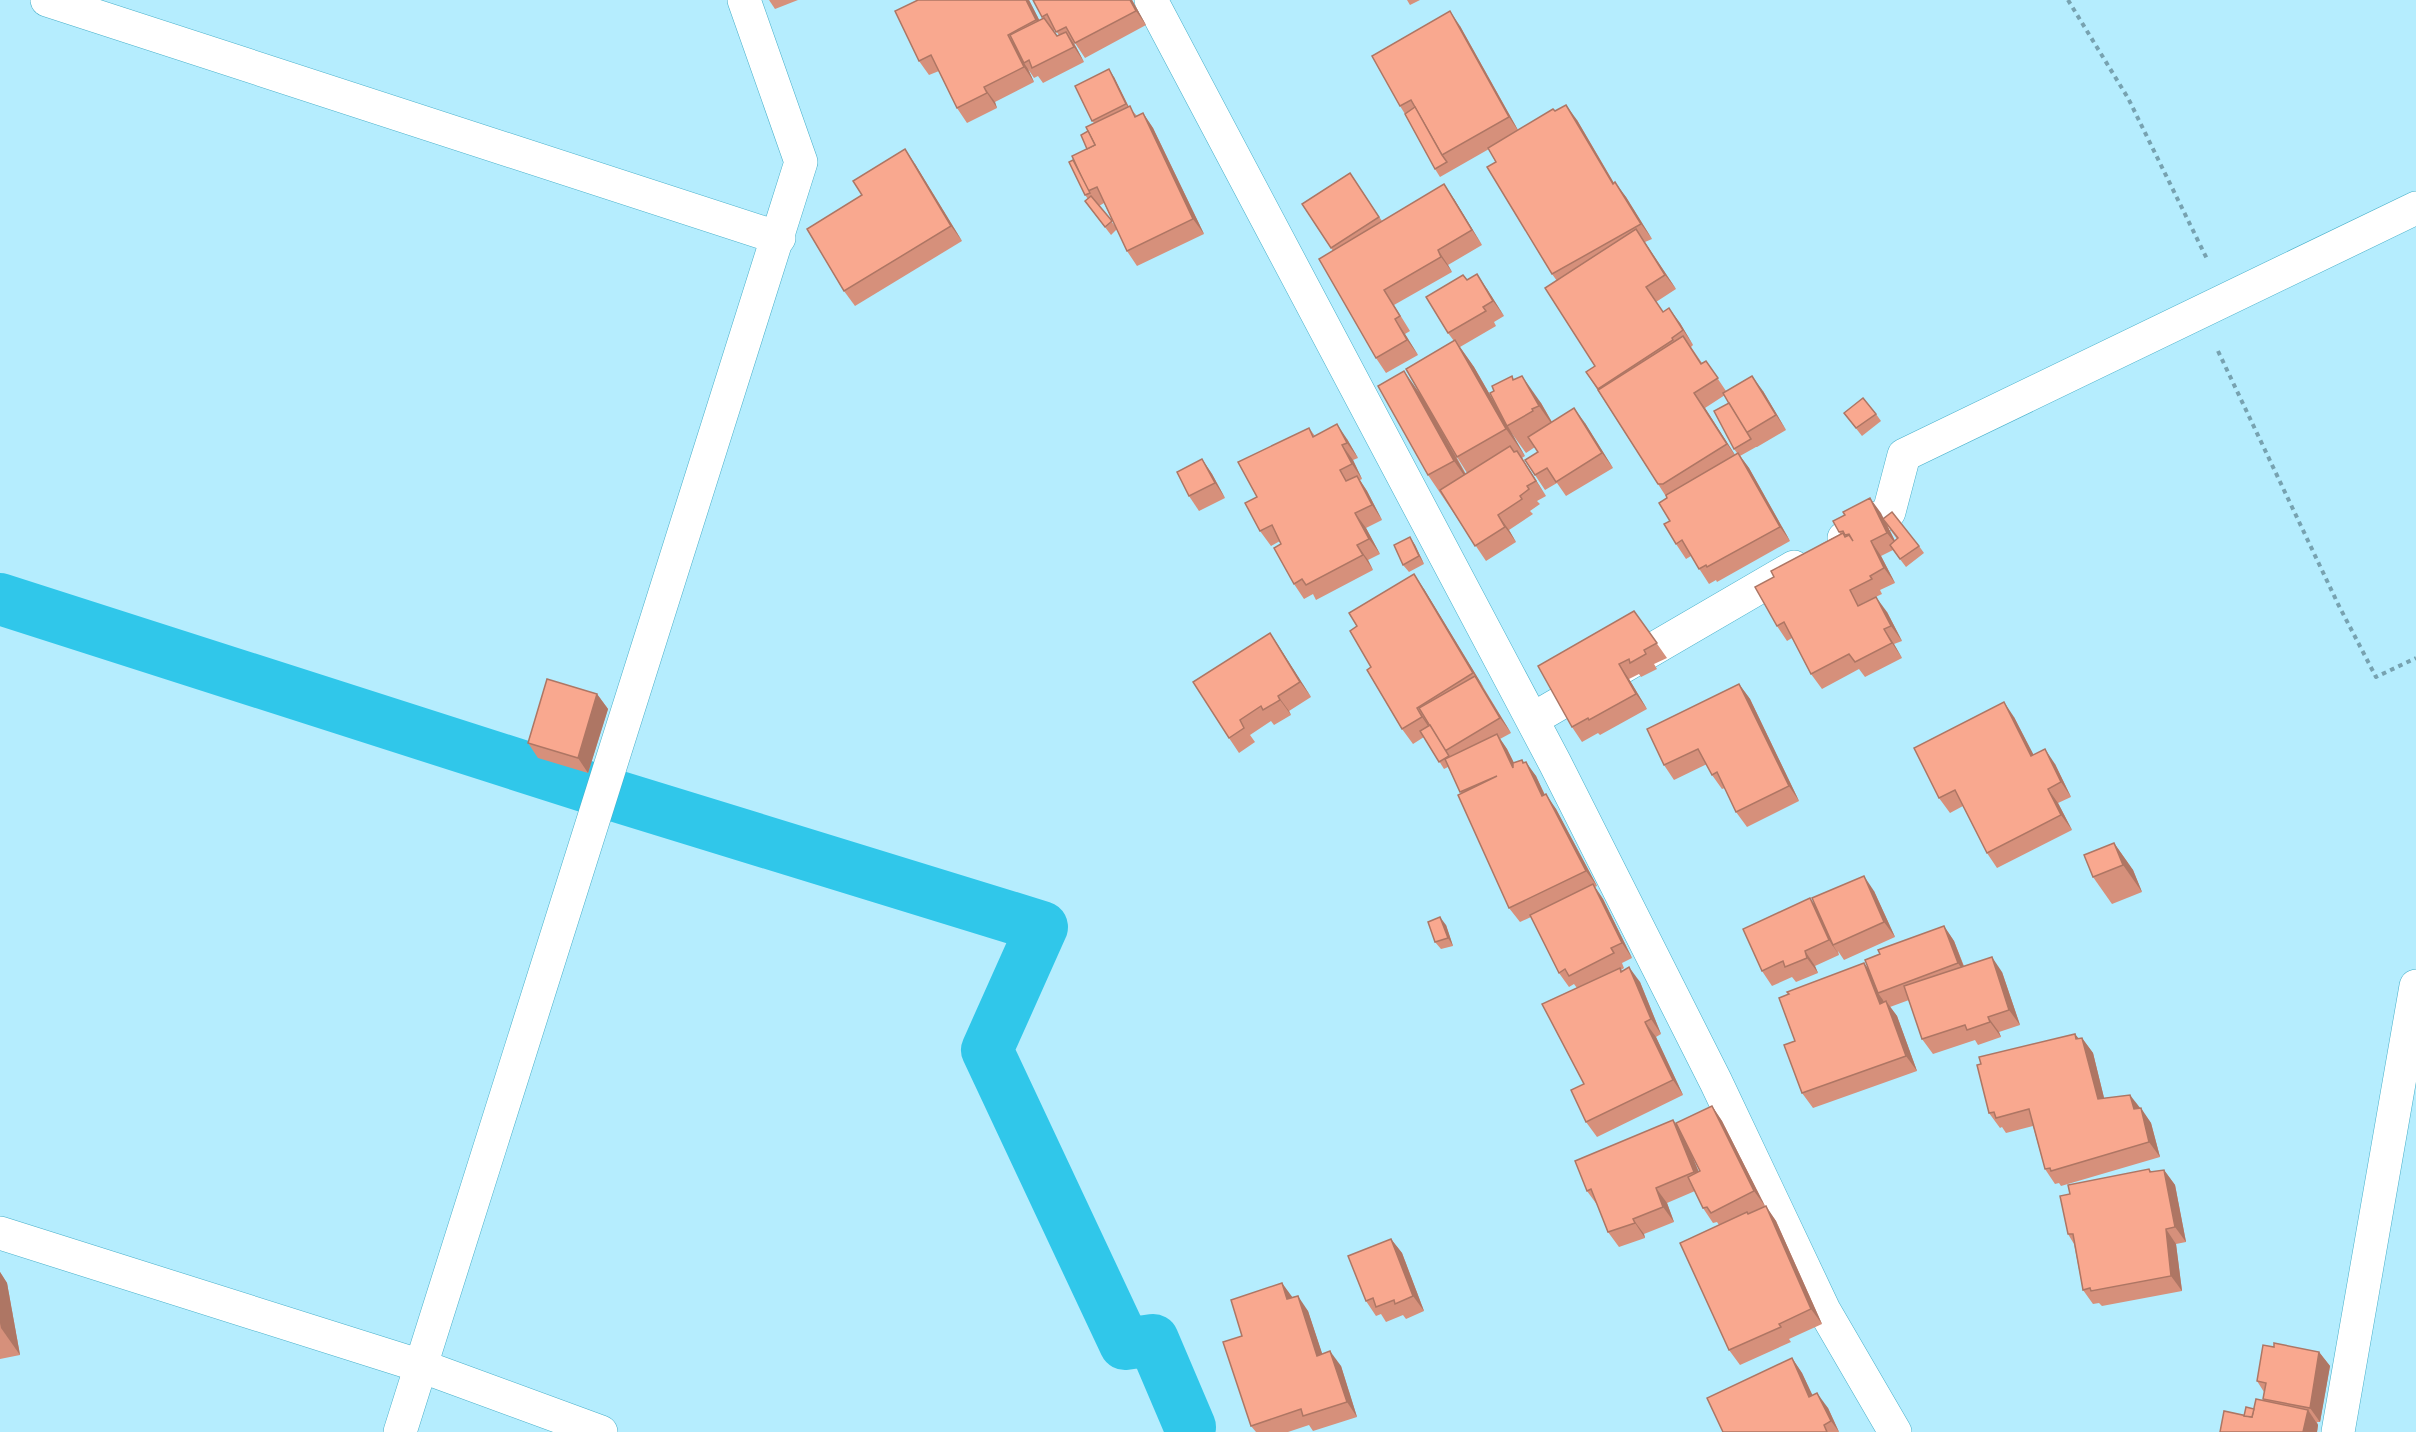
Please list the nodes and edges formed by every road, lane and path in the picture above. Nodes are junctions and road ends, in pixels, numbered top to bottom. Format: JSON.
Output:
{"nodes":[{"id":1,"x":46,"y":0,"type":"edge"},
{"id":2,"x":744,"y":0,"type":"edge"},
{"id":3,"x":1151,"y":0,"type":"edge"},
{"id":4,"x":2068,"y":0,"type":"edge"},
{"id":5,"x":2416,"y":208,"type":"edge"},
{"id":6,"x":779,"y":238,"type":"junction"},
{"id":7,"x":2213,"y":306,"type":"junction"},
{"id":8,"x":2416,"y":658,"type":"edge"},
{"id":9,"x":1533,"y":720,"type":"junction"},
{"id":10,"x":2416,"y":986,"type":"edge"},
{"id":11,"x":0,"y":1233,"type":"edge"},
{"id":12,"x":421,"y":1366,"type":"junction"},
{"id":13,"x":400,"y":1432,"type":"edge"},
{"id":14,"x":601,"y":1432,"type":"edge"},
{"id":15,"x":1895,"y":1432,"type":"edge"},
{"id":16,"x":2338,"y":1432,"type":"edge"}],
"edges":[{"from":1,"to":6,"type":"street"},
{"from":2,"to":6,"type":"street"},
{"from":3,"to":9,"type":"street"},
{"from":4,"to":7,"type":"path"},
{"from":5,"to":7,"type":"street"},
{"from":6,"to":12,"type":"street"},
{"from":7,"to":8,"type":"path"},
{"from":7,"to":9,"type":"street"},
{"from":9,"to":15,"type":"street"},
{"from":10,"to":16,"type":"street"},
{"from":11,"to":12,"type":"street"},
{"from":12,"to":13,"type":"street"},
{"from":12,"to":14,"type":"street"}]}
